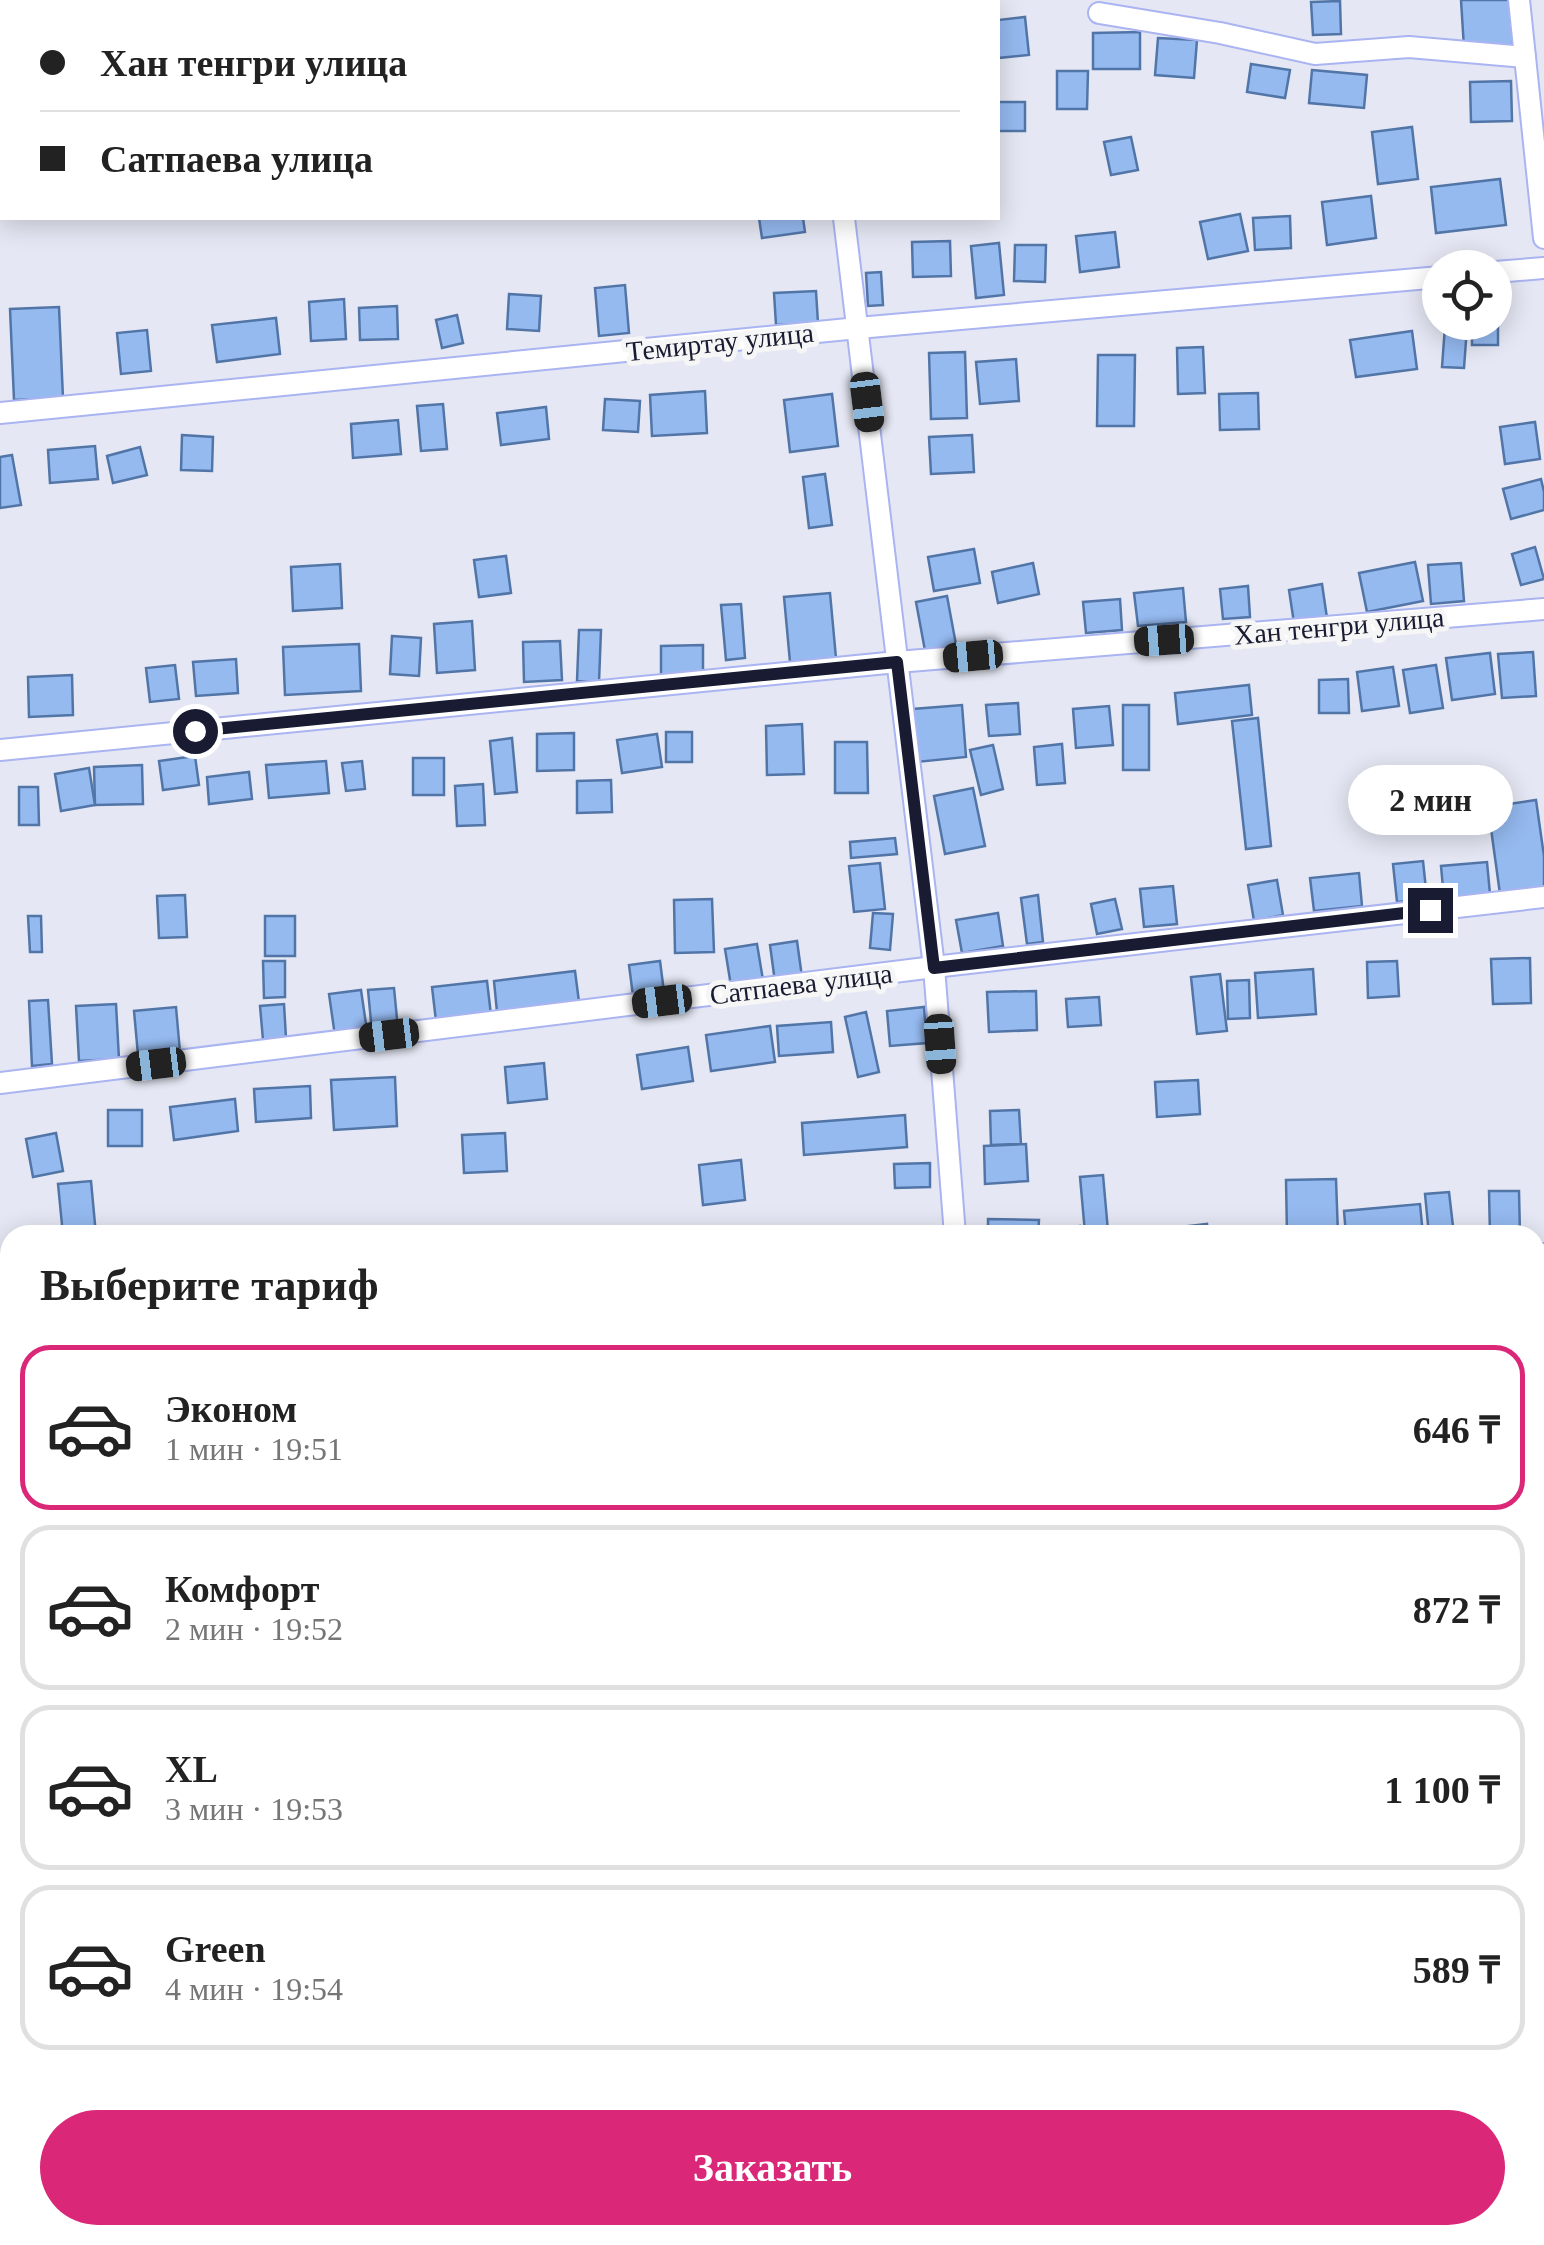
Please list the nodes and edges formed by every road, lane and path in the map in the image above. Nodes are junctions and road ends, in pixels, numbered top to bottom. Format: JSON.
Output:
{"nodes":[{"id":1,"x":1519,"y":0,"type":"edge"},
{"id":2,"x":1100,"y":13,"type":"dead end"},
{"id":3,"x":1525,"y":57,"type":"junction"},
{"id":4,"x":844,"y":220,"type":"edge"},
{"id":5,"x":1544,"y":238,"type":"edge"},
{"id":6,"x":1544,"y":268,"type":"edge"},
{"id":7,"x":1512,"y":271,"type":"edge"},
{"id":8,"x":1422,"y":279,"type":"edge"},
{"id":9,"x":858,"y":328,"type":"junction"},
{"id":10,"x":0,"y":413,"type":"edge"},
{"id":11,"x":1544,"y":609,"type":"edge"},
{"id":12,"x":897,"y":662,"type":"junction"},
{"id":13,"x":0,"y":750,"type":"edge"},
{"id":14,"x":1544,"y":898,"type":"edge"},
{"id":15,"x":934,"y":968,"type":"junction"},
{"id":16,"x":0,"y":1084,"type":"edge"},
{"id":17,"x":954,"y":1225,"type":"edge"}],
"edges":[{"from":1,"to":3,"type":"street"},
{"from":2,"to":3,"type":"street"},
{"from":3,"to":5,"type":"street"},
{"from":4,"to":9,"type":"street"},
{"from":6,"to":7,"type":"street"},
{"from":8,"to":9,"type":"street","name":"Темиртау улица"},
{"from":9,"to":10,"type":"street","name":"Темиртау улица"},
{"from":9,"to":12,"type":"street"},
{"from":11,"to":12,"type":"street","name":"Хан тенгри улица"},
{"from":12,"to":13,"type":"street","name":"Хан тенгри улица"},
{"from":12,"to":15,"type":"street"},
{"from":14,"to":15,"type":"street","name":"Сатпаева улица"},
{"from":15,"to":16,"type":"street","name":"Сатпаева улица"},
{"from":15,"to":17,"type":"street"}]}
